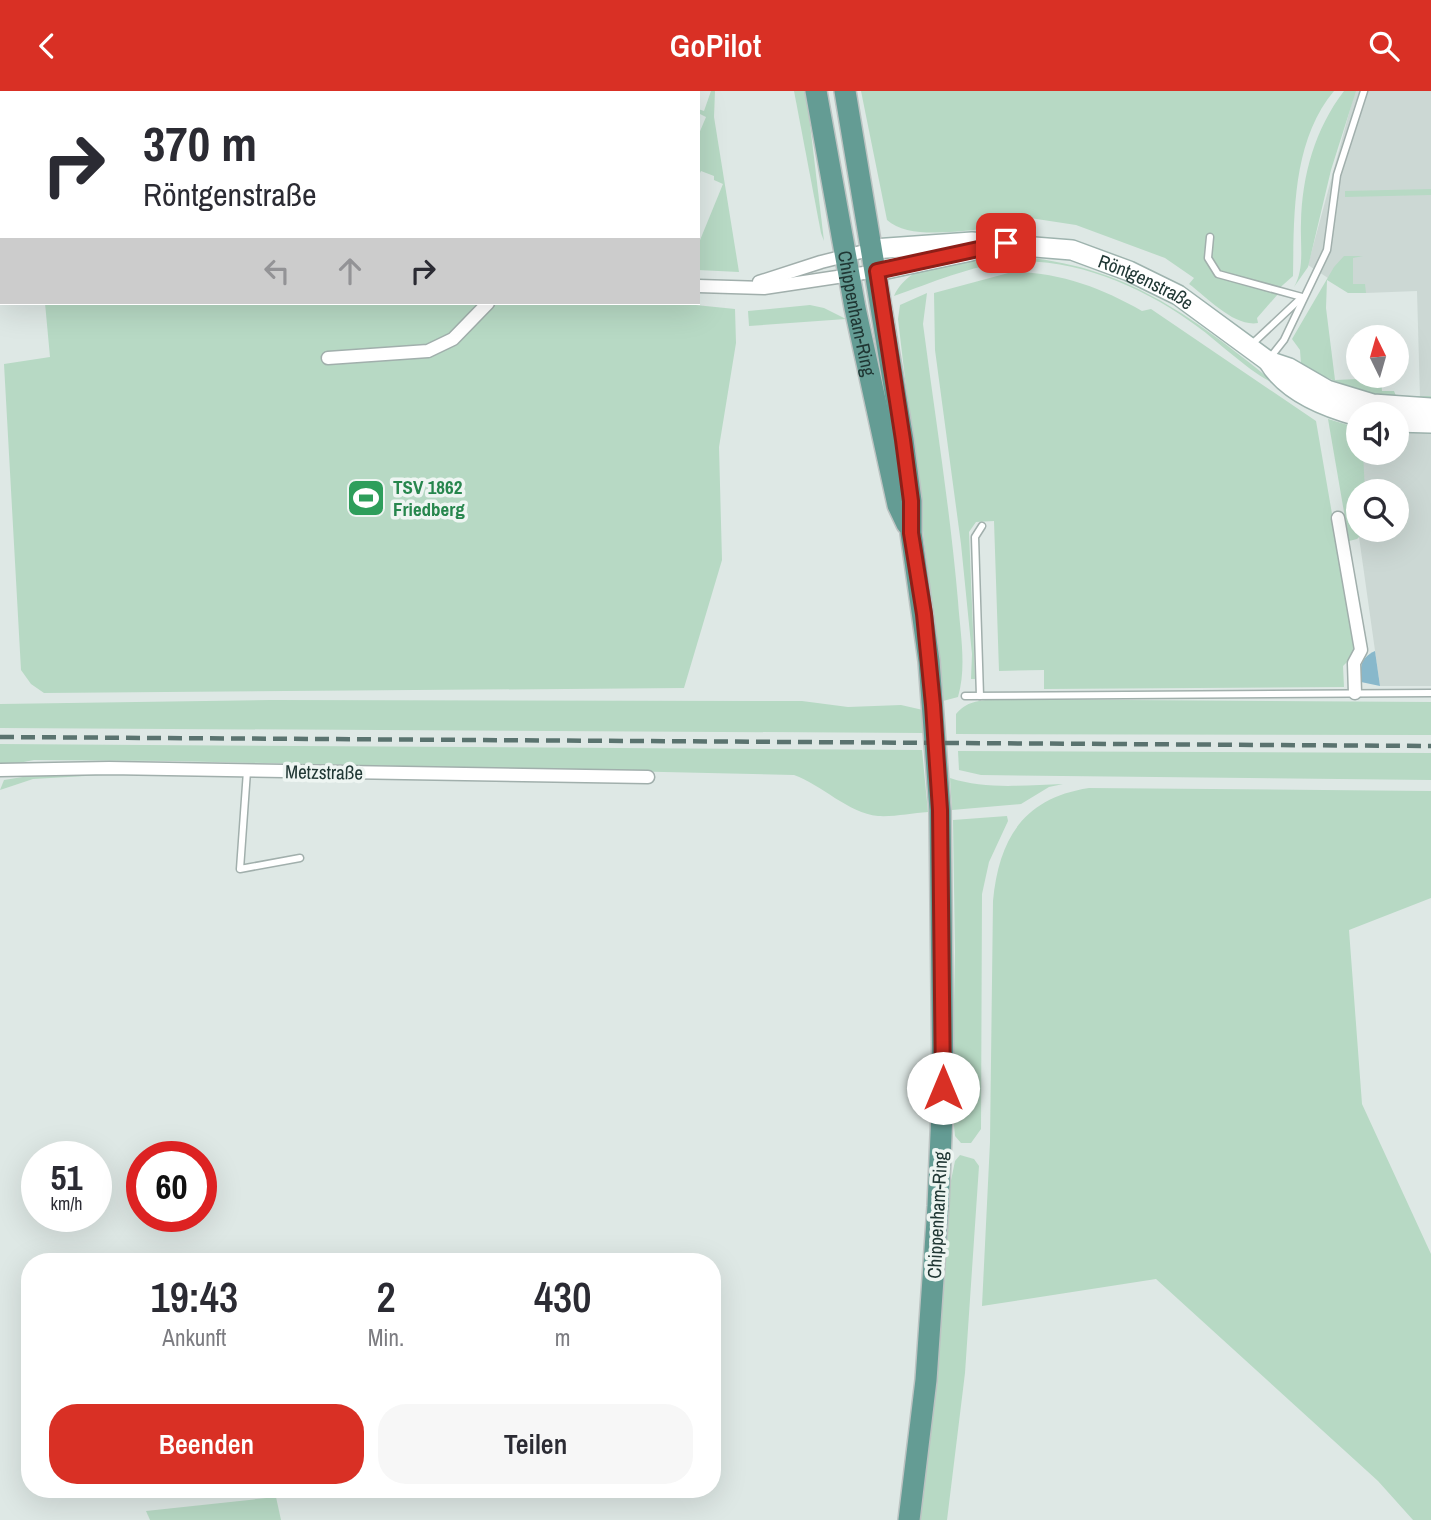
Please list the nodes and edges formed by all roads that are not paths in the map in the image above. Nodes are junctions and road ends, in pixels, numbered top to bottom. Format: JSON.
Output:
{"nodes":[{"id":1,"x":816,"y":91,"type":"edge"},
{"id":2,"x":845,"y":91,"type":"edge"},
{"id":3,"x":1364,"y":91,"type":"edge"},
{"id":4,"x":1210,"y":237,"type":"dead end"},
{"id":5,"x":875,"y":260,"type":"junction"},
{"id":6,"x":848,"y":265,"type":"junction"},
{"id":7,"x":700,"y":286,"type":"edge"},
{"id":8,"x":742,"y":286,"type":"junction"},
{"id":9,"x":1302,"y":297,"type":"junction"},
{"id":10,"x":486,"y":305,"type":"edge"},
{"id":11,"x":1249,"y":347,"type":"junction"},
{"id":12,"x":328,"y":358,"type":"dead end"},
{"id":13,"x":1268,"y":361,"type":"junction"},
{"id":14,"x":1431,"y":408,"type":"edge"},
{"id":15,"x":1346,"y":411,"type":"edge"},
{"id":16,"x":1409,"y":422,"type":"edge"},
{"id":17,"x":1431,"y":422,"type":"edge"},
{"id":18,"x":1338,"y":518,"type":"dead end"},
{"id":19,"x":982,"y":526,"type":"dead end"},
{"id":20,"x":911,"y":533,"type":"junction"},
{"id":21,"x":1355,"y":693,"type":"junction"},
{"id":22,"x":1431,"y":693,"type":"edge"},
{"id":23,"x":980,"y":696,"type":"junction"},
{"id":24,"x":965,"y":697,"type":"dead end"},
{"id":25,"x":0,"y":770,"type":"edge"},
{"id":26,"x":247,"y":771,"type":"junction"},
{"id":27,"x":648,"y":777,"type":"dead end"},
{"id":28,"x":300,"y":858,"type":"dead end"},
{"id":29,"x":909,"y":1520,"type":"edge"}],
"edges":[{"from":1,"to":6,"type":"main road","name":"Chippenham-Ring"},
{"from":2,"to":5,"type":"main road","name":"Chippenham-Ring"},
{"from":3,"to":9,"type":"lane"},
{"from":4,"to":9,"type":"lane"},
{"from":5,"to":6,"type":"street"},
{"from":5,"to":6,"type":"street"},
{"from":5,"to":11,"type":"street","name":"Röntgenstraße"},
{"from":5,"to":20,"type":"main road","name":"Chippenham-Ring"},
{"from":6,"to":8,"type":"street"},
{"from":6,"to":8,"type":"street"},
{"from":6,"to":20,"type":"main road","name":"Chippenham-Ring"},
{"from":7,"to":8,"type":"street"},
{"from":9,"to":11,"type":"lane"},
{"from":9,"to":13,"type":"lane"},
{"from":10,"to":12,"type":"street"},
{"from":11,"to":13,"type":"street","name":"Röntgenstraße"},
{"from":13,"to":14,"type":"street","name":"Röntgenstraße"},
{"from":13,"to":15,"type":"street","name":"Röntgenstraße"},
{"from":16,"to":17,"type":"street"},
{"from":18,"to":21,"type":"street"},
{"from":19,"to":23,"type":"lane"},
{"from":20,"to":29,"type":"main road","name":"Chippenham-Ring"},
{"from":21,"to":22,"type":"lane"},
{"from":21,"to":23,"type":"lane"},
{"from":23,"to":24,"type":"lane"},
{"from":25,"to":26,"type":"street","name":"Metzstraße"},
{"from":26,"to":27,"type":"street","name":"Metzstraße"},
{"from":26,"to":28,"type":"lane"}]}
